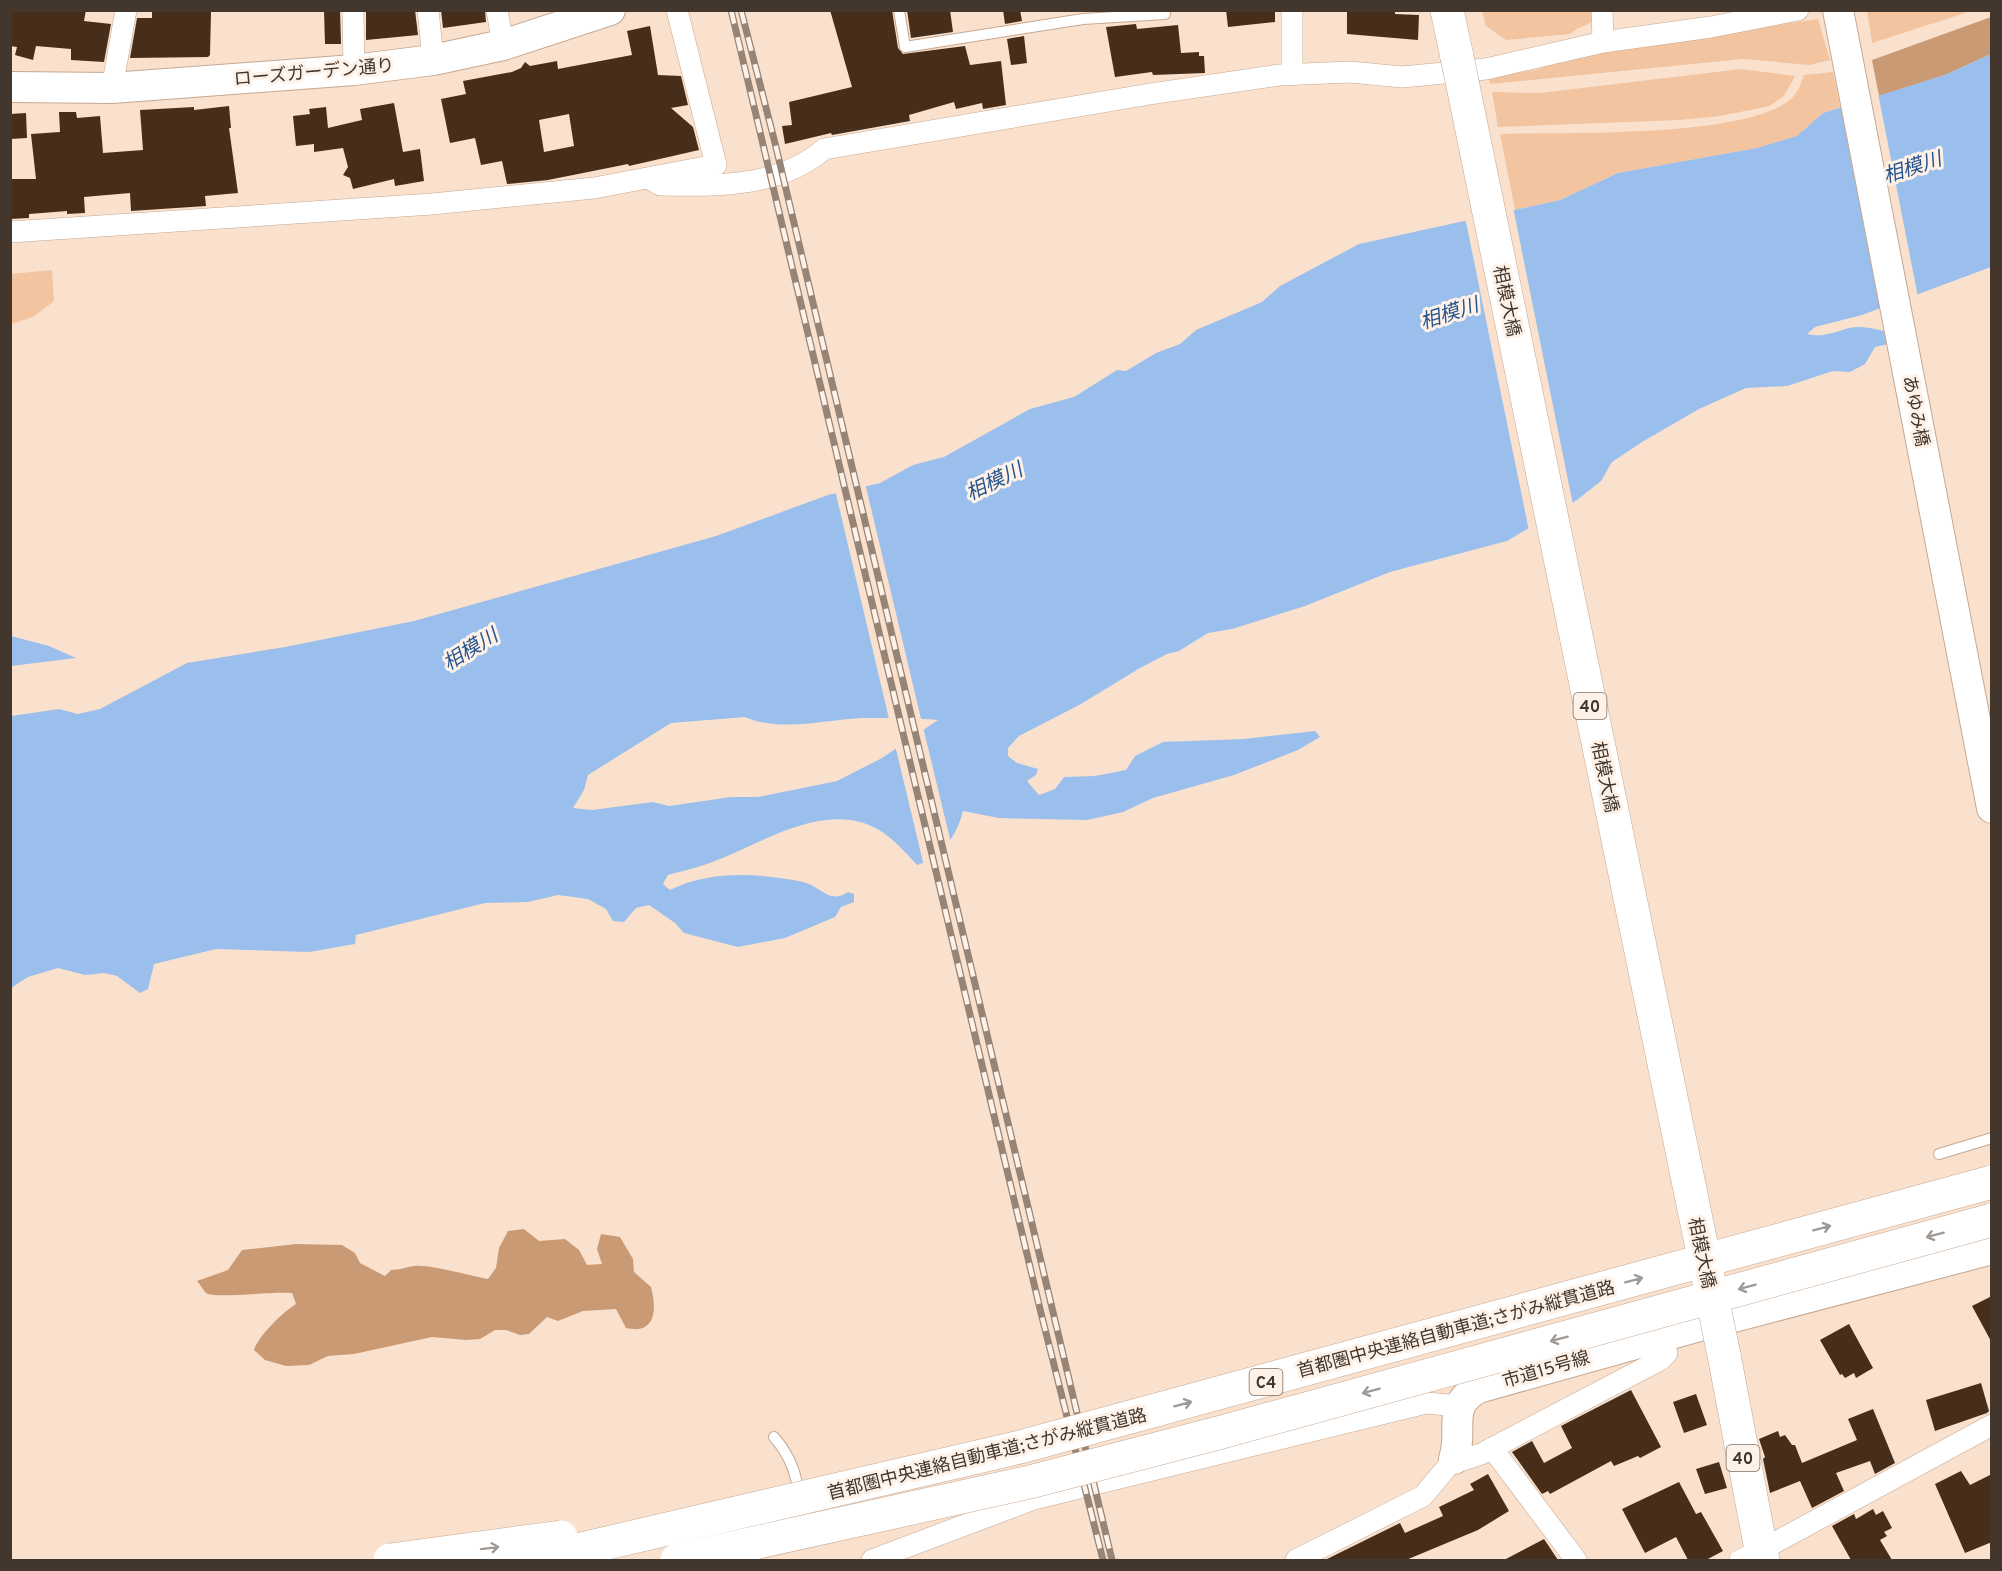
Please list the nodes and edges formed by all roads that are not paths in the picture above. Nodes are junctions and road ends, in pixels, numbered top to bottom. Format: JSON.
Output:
{"nodes":[{"id":1,"x":126,"y":10,"type":"edge"},
{"id":2,"x":353,"y":10,"type":"edge"},
{"id":3,"x":428,"y":10,"type":"edge"},
{"id":4,"x":497,"y":10,"type":"edge"},
{"id":5,"x":677,"y":10,"type":"edge"},
{"id":6,"x":899,"y":10,"type":"edge"},
{"id":7,"x":1292,"y":10,"type":"edge"},
{"id":8,"x":1447,"y":10,"type":"edge"},
{"id":9,"x":1602,"y":10,"type":"edge"},
{"id":10,"x":1798,"y":10,"type":"edge"},
{"id":11,"x":605,"y":11,"type":"edge"},
{"id":12,"x":1838,"y":13,"type":"edge"},
{"id":13,"x":1165,"y":14,"type":"dead end"},
{"id":14,"x":1603,"y":42,"type":"junction"},
{"id":15,"x":503,"y":45,"type":"junction"},
{"id":16,"x":433,"y":60,"type":"junction"},
{"id":17,"x":354,"y":70,"type":"junction"},
{"id":18,"x":1292,"y":74,"type":"junction"},
{"id":19,"x":10,"y":87,"type":"edge"},
{"id":20,"x":112,"y":88,"type":"junction"},
{"id":21,"x":650,"y":179,"type":"junction"},
{"id":22,"x":10,"y":232,"type":"edge"},
{"id":23,"x":1992,"y":808,"type":"edge"},
{"id":24,"x":1992,"y":1138,"type":"edge"},
{"id":25,"x":1939,"y":1154,"type":"dead end"},
{"id":26,"x":1992,"y":1182,"type":"edge"},
{"id":27,"x":1992,"y":1220,"type":"edge"},
{"id":28,"x":1992,"y":1249,"type":"edge"},
{"id":29,"x":1667,"y":1353,"type":"dead end"},
{"id":30,"x":1459,"y":1406,"type":"junction"},
{"id":31,"x":1992,"y":1425,"type":"edge"},
{"id":32,"x":774,"y":1437,"type":"dead end"},
{"id":33,"x":1020,"y":1447,"type":"junction"},
{"id":34,"x":1492,"y":1448,"type":"junction"},
{"id":35,"x":1455,"y":1459,"type":"junction"},
{"id":36,"x":841,"y":1525,"type":"junction"},
{"id":37,"x":769,"y":1552,"type":"dead end"},
{"id":38,"x":1757,"y":1555,"type":"edge"},
{"id":39,"x":390,"y":1560,"type":"edge"},
{"id":40,"x":534,"y":1560,"type":"edge"},
{"id":41,"x":677,"y":1560,"type":"edge"},
{"id":42,"x":714,"y":1560,"type":"edge"},
{"id":43,"x":872,"y":1560,"type":"edge"},
{"id":44,"x":1296,"y":1560,"type":"edge"},
{"id":45,"x":1576,"y":1560,"type":"edge"}],
"edges":[{"from":1,"to":20,"type":"street"},
{"from":2,"to":17,"type":"street"},
{"from":3,"to":16,"type":"street"},
{"from":4,"to":15,"type":"street"},
{"from":5,"to":21,"type":"street"},
{"from":6,"to":13,"type":"lane"},
{"from":7,"to":18,"type":"street"},
{"from":8,"to":38,"type":"main road","name":"相模大橋","number":"40","bridge":true},
{"from":9,"to":14,"type":"street"},
{"from":10,"to":14,"type":"street"},
{"from":11,"to":15,"type":"street","name":"ローズガーデン通り"},
{"from":12,"to":23,"type":"street","name":"あゆみ橋"},
{"from":14,"to":18,"type":"street"},
{"from":15,"to":16,"type":"street","name":"ローズガーデン通り"},
{"from":16,"to":17,"type":"street","name":"ローズガーデン通り"},
{"from":17,"to":20,"type":"street","name":"ローズガーデン通り"},
{"from":18,"to":21,"type":"street"},
{"from":19,"to":20,"type":"street","name":"ローズガーデン通り"},
{"from":21,"to":22,"type":"street"},
{"from":24,"to":25,"type":"lane"},
{"from":33,"to":26,"type":"main road","name":"首都圏中央連絡自動車道;さがみ縦貫道路","number":"C4","one_way":true,"bridge":true},
{"from":27,"to":36,"type":"main road","name":"首都圏中央連絡自動車道;さがみ縦貫道路","number":"C4","one_way":true,"bridge":true},
{"from":28,"to":30,"type":"street","name":"市道15号線"},
{"from":29,"to":34,"type":"street"},
{"from":30,"to":35,"type":"street"},
{"from":30,"to":43,"type":"street"},
{"from":31,"to":38,"type":"street"},
{"from":32,"to":37,"type":"lane"},
{"from":39,"to":33,"type":"main road","one_way":true,"bridge":true},
{"from":33,"to":40,"type":"main road","name":"首都圏中央連絡自動車道;さがみ縦貫道路","number":"C4","bridge":true},
{"from":34,"to":35,"type":"street"},
{"from":34,"to":45,"type":"street"},
{"from":35,"to":44,"type":"street"},
{"from":36,"to":41,"type":"main road","name":"首都圏中央連絡自動車道;さがみ縦貫道路","number":"C4","bridge":true},
{"from":36,"to":42,"type":"main road","bridge":true}]}
